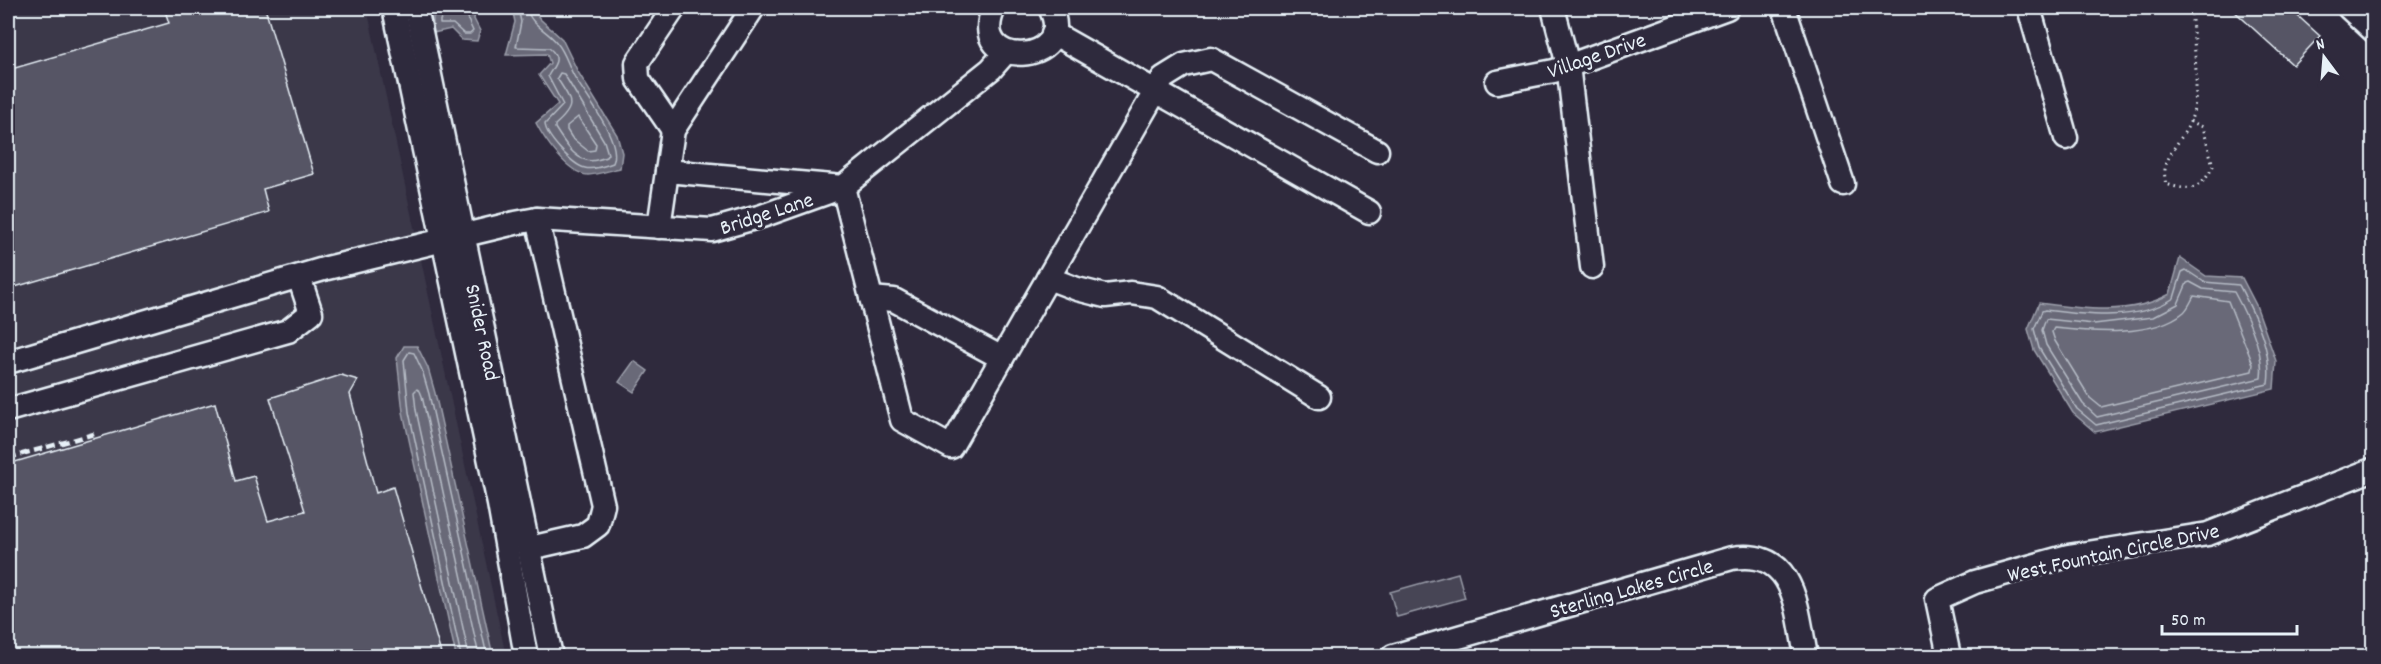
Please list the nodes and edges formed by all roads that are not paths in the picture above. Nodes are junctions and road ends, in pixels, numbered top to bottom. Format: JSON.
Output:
{"nodes":[{"id":1,"x":394,"y":8,"type":"edge"},
{"id":2,"x":416,"y":8,"type":"edge"},
{"id":3,"x":674,"y":8,"type":"edge"},
{"id":4,"x":753,"y":8,"type":"edge"},
{"id":5,"x":994,"y":8,"type":"edge"},
{"id":6,"x":1050,"y":8,"type":"edge"},
{"id":7,"x":1553,"y":8,"type":"edge"},
{"id":8,"x":1727,"y":8,"type":"edge"},
{"id":9,"x":1784,"y":8,"type":"edge"},
{"id":10,"x":2029,"y":8,"type":"edge"},
{"id":11,"x":2349,"y":8,"type":"edge"},
{"id":12,"x":2373,"y":31,"type":"edge"},
{"id":13,"x":1053,"y":33,"type":"junction"},
{"id":14,"x":1006,"y":52,"type":"junction"},
{"id":15,"x":1568,"y":65,"type":"junction"},
{"id":16,"x":1497,"y":82,"type":"dead end"},
{"id":17,"x":1155,"y":92,"type":"junction"},
{"id":18,"x":673,"y":130,"type":"junction"},
{"id":19,"x":2066,"y":138,"type":"dead end"},
{"id":20,"x":1377,"y":151,"type":"dead end"},
{"id":21,"x":667,"y":171,"type":"junction"},
{"id":22,"x":1843,"y":184,"type":"dead end"},
{"id":23,"x":843,"y":187,"type":"junction"},
{"id":24,"x":1369,"y":212,"type":"dead end"},
{"id":25,"x":537,"y":219,"type":"junction"},
{"id":26,"x":659,"y":227,"type":"junction"},
{"id":27,"x":453,"y":237,"type":"junction"},
{"id":28,"x":1592,"y":267,"type":"dead end"},
{"id":29,"x":299,"y":277,"type":"junction"},
{"id":30,"x":1048,"y":278,"type":"junction"},
{"id":31,"x":872,"y":298,"type":"junction"},
{"id":32,"x":1002,"y":358,"type":"junction"},
{"id":33,"x":8,"y":362,"type":"edge"},
{"id":34,"x":1318,"y":397,"type":"dead end"},
{"id":35,"x":8,"y":410,"type":"edge"},
{"id":36,"x":2373,"y":470,"type":"edge"},
{"id":37,"x":530,"y":548,"type":"junction"},
{"id":38,"x":1456,"y":648,"type":"edge"},
{"id":39,"x":1397,"y":656,"type":"edge"},
{"id":40,"x":526,"y":657,"type":"edge"},
{"id":41,"x":551,"y":657,"type":"edge"},
{"id":42,"x":1806,"y":657,"type":"edge"},
{"id":43,"x":1949,"y":657,"type":"edge"}],
"edges":[{"from":1,"to":27,"type":"street","name":"Snider Road"},
{"from":2,"to":27,"type":"street","name":"Snider Road"},
{"from":3,"to":18,"type":"street"},
{"from":4,"to":18,"type":"street"},
{"from":5,"to":14,"type":"street"},
{"from":6,"to":13,"type":"street"},
{"from":7,"to":15,"type":"street"},
{"from":8,"to":15,"type":"street","name":"Village Drive"},
{"from":9,"to":22,"type":"street"},
{"from":10,"to":19,"type":"street"},
{"from":11,"to":12,"type":"street"},
{"from":13,"to":14,"type":"street"},
{"from":13,"to":17,"type":"street"},
{"from":14,"to":23,"type":"street","name":"Bridge Lane"},
{"from":15,"to":16,"type":"street","name":"Village Drive"},
{"from":15,"to":28,"type":"street"},
{"from":17,"to":20,"type":"street"},
{"from":17,"to":24,"type":"street"},
{"from":17,"to":30,"type":"street"},
{"from":18,"to":21,"type":"street"},
{"from":21,"to":23,"type":"street"},
{"from":21,"to":26,"type":"street"},
{"from":23,"to":26,"type":"street","name":"Bridge Lane"},
{"from":23,"to":31,"type":"street"},
{"from":25,"to":26,"type":"street","name":"Bridge Lane"},
{"from":25,"to":27,"type":"street","name":"Bridge Lane"},
{"from":25,"to":37,"type":"street"},
{"from":27,"to":29,"type":"street","name":"Bridge Lane"},
{"from":27,"to":37,"type":"street","name":"Snider Road"},
{"from":27,"to":40,"type":"street","name":"Snider Road"},
{"from":29,"to":33,"type":"street","name":"Bridge Lane"},
{"from":29,"to":35,"type":"street"},
{"from":30,"to":32,"type":"street"},
{"from":30,"to":34,"type":"street"},
{"from":31,"to":32,"type":"street"},
{"from":31,"to":32,"type":"street"},
{"from":36,"to":43,"type":"street","name":"West Fountain Circle Drive"},
{"from":37,"to":41,"type":"street","name":"Snider Road"},
{"from":38,"to":39,"type":"street","name":"Sterling Lakes Circle"},
{"from":38,"to":42,"type":"street","name":"Sterling Lakes Circle"}]}
